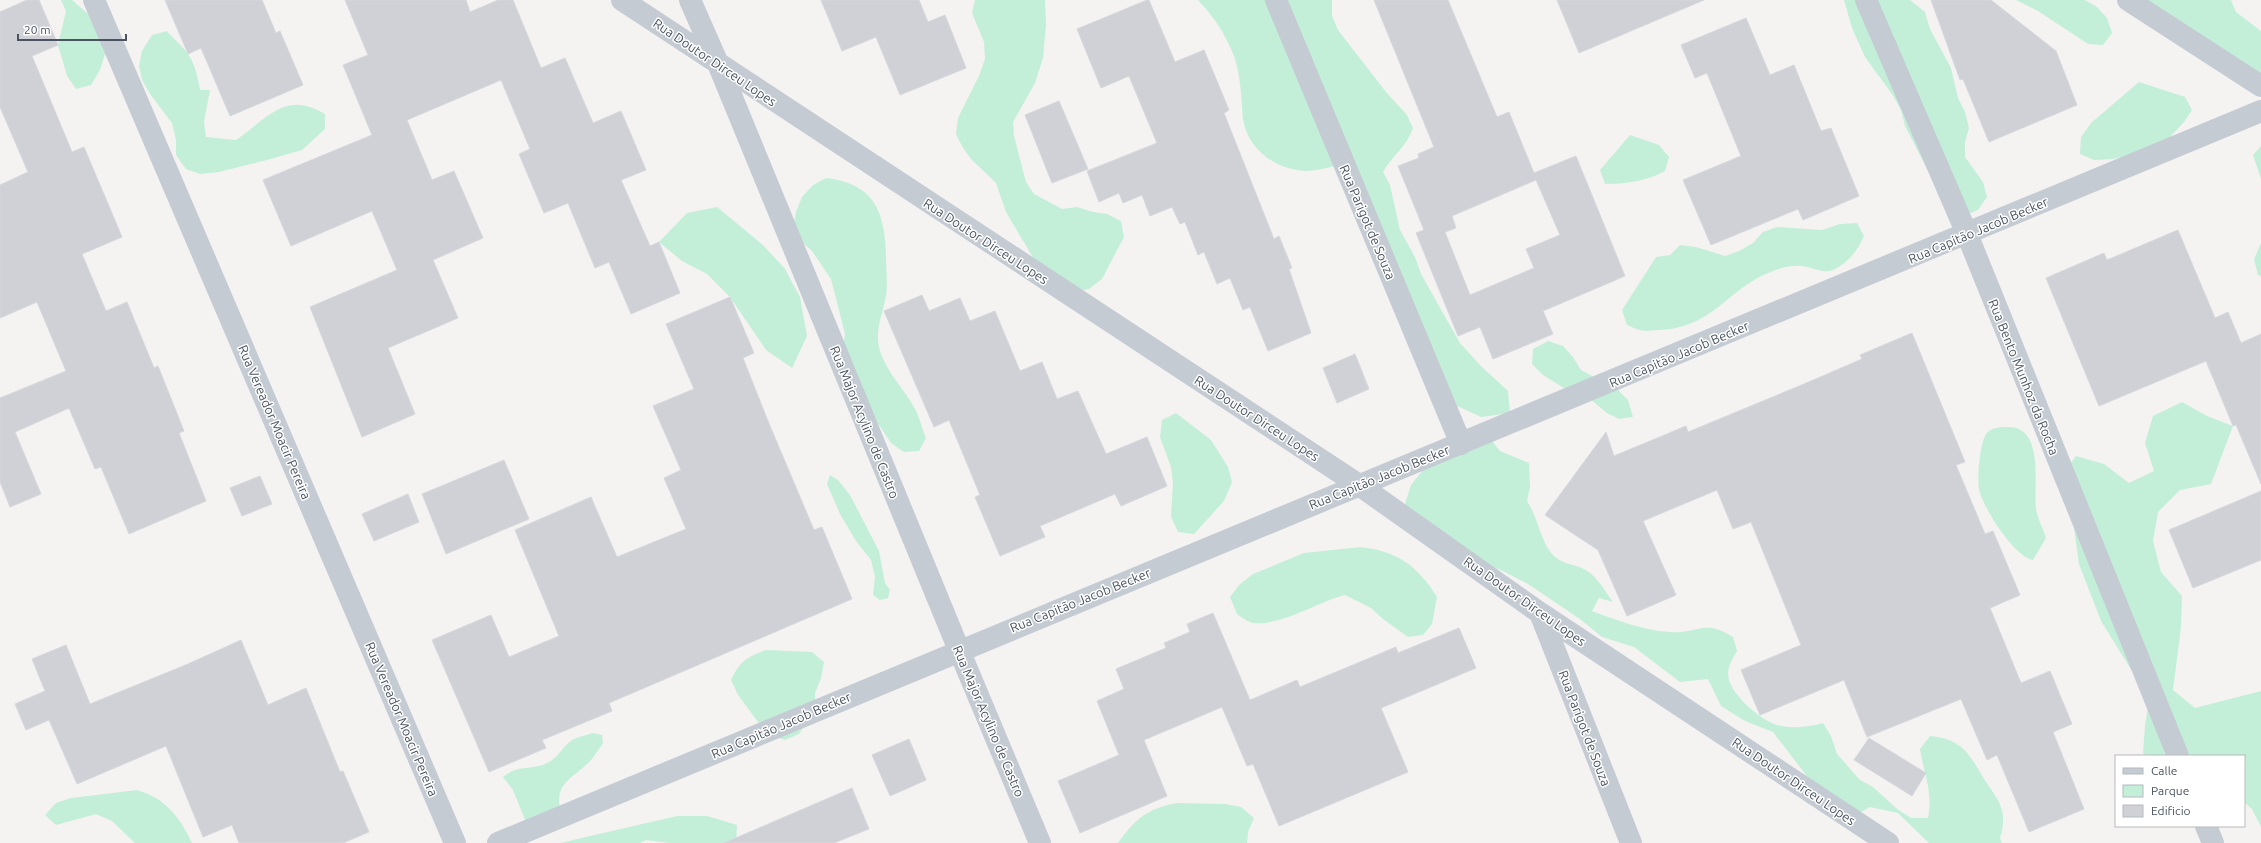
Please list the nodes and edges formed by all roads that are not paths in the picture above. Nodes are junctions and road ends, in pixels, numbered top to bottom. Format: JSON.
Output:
{"nodes":[{"id":1,"x":94,"y":0,"type":"edge"},
{"id":2,"x":622,"y":0,"type":"edge"},
{"id":3,"x":690,"y":0,"type":"edge"},
{"id":4,"x":1276,"y":0,"type":"edge"},
{"id":5,"x":1866,"y":0,"type":"edge"},
{"id":6,"x":2128,"y":0,"type":"edge"},
{"id":7,"x":719,"y":66,"type":"junction"},
{"id":8,"x":2261,"y":86,"type":"edge"},
{"id":9,"x":2261,"y":111,"type":"edge"},
{"id":10,"x":1967,"y":234,"type":"junction"},
{"id":11,"x":1461,"y":444,"type":"junction"},
{"id":12,"x":1358,"y":485,"type":"junction"},
{"id":13,"x":1540,"y":613,"type":"junction"},
{"id":14,"x":959,"y":650,"type":"junction"},
{"id":15,"x":2178,"y":755,"type":"edge"},
{"id":16,"x":2206,"y":827,"type":"edge"},
{"id":17,"x":455,"y":843,"type":"edge"},
{"id":18,"x":498,"y":843,"type":"edge"},
{"id":19,"x":1040,"y":843,"type":"edge"},
{"id":20,"x":1631,"y":843,"type":"edge"},
{"id":21,"x":1888,"y":843,"type":"edge"},
{"id":22,"x":2213,"y":843,"type":"edge"}],
"edges":[{"from":1,"to":17,"type":"street","name":"Rua Vereador Moacir Pereira"},
{"from":2,"to":7,"type":"street","name":"Rua Doutor Dirceu Lopes"},
{"from":3,"to":7,"type":"street","name":"Rua Major Acylino de Castro"},
{"from":4,"to":11,"type":"street","name":"Rua Parigot de Souza"},
{"from":5,"to":10,"type":"street","name":"Rua Bento Munhoz da Rocha"},
{"from":6,"to":8,"type":"street"},
{"from":7,"to":12,"type":"street","name":"Rua Doutor Dirceu Lopes"},
{"from":7,"to":14,"type":"street","name":"Rua Major Acylino de Castro"},
{"from":9,"to":10,"type":"street","name":"Rua Capitão Jacob Becker"},
{"from":10,"to":11,"type":"street","name":"Rua Capitão Jacob Becker"},
{"from":10,"to":15,"type":"street","name":"Rua Bento Munhoz da Rocha"},
{"from":11,"to":12,"type":"street","name":"Rua Capitão Jacob Becker"},
{"from":12,"to":13,"type":"street","name":"Rua Doutor Dirceu Lopes"},
{"from":12,"to":14,"type":"street","name":"Rua Capitão Jacob Becker"},
{"from":13,"to":20,"type":"street","name":"Rua Parigot de Souza"},
{"from":13,"to":21,"type":"street","name":"Rua Doutor Dirceu Lopes"},
{"from":14,"to":18,"type":"street","name":"Rua Capitão Jacob Becker"},
{"from":14,"to":19,"type":"street","name":"Rua Major Acylino de Castro"},
{"from":16,"to":22,"type":"street"}]}
